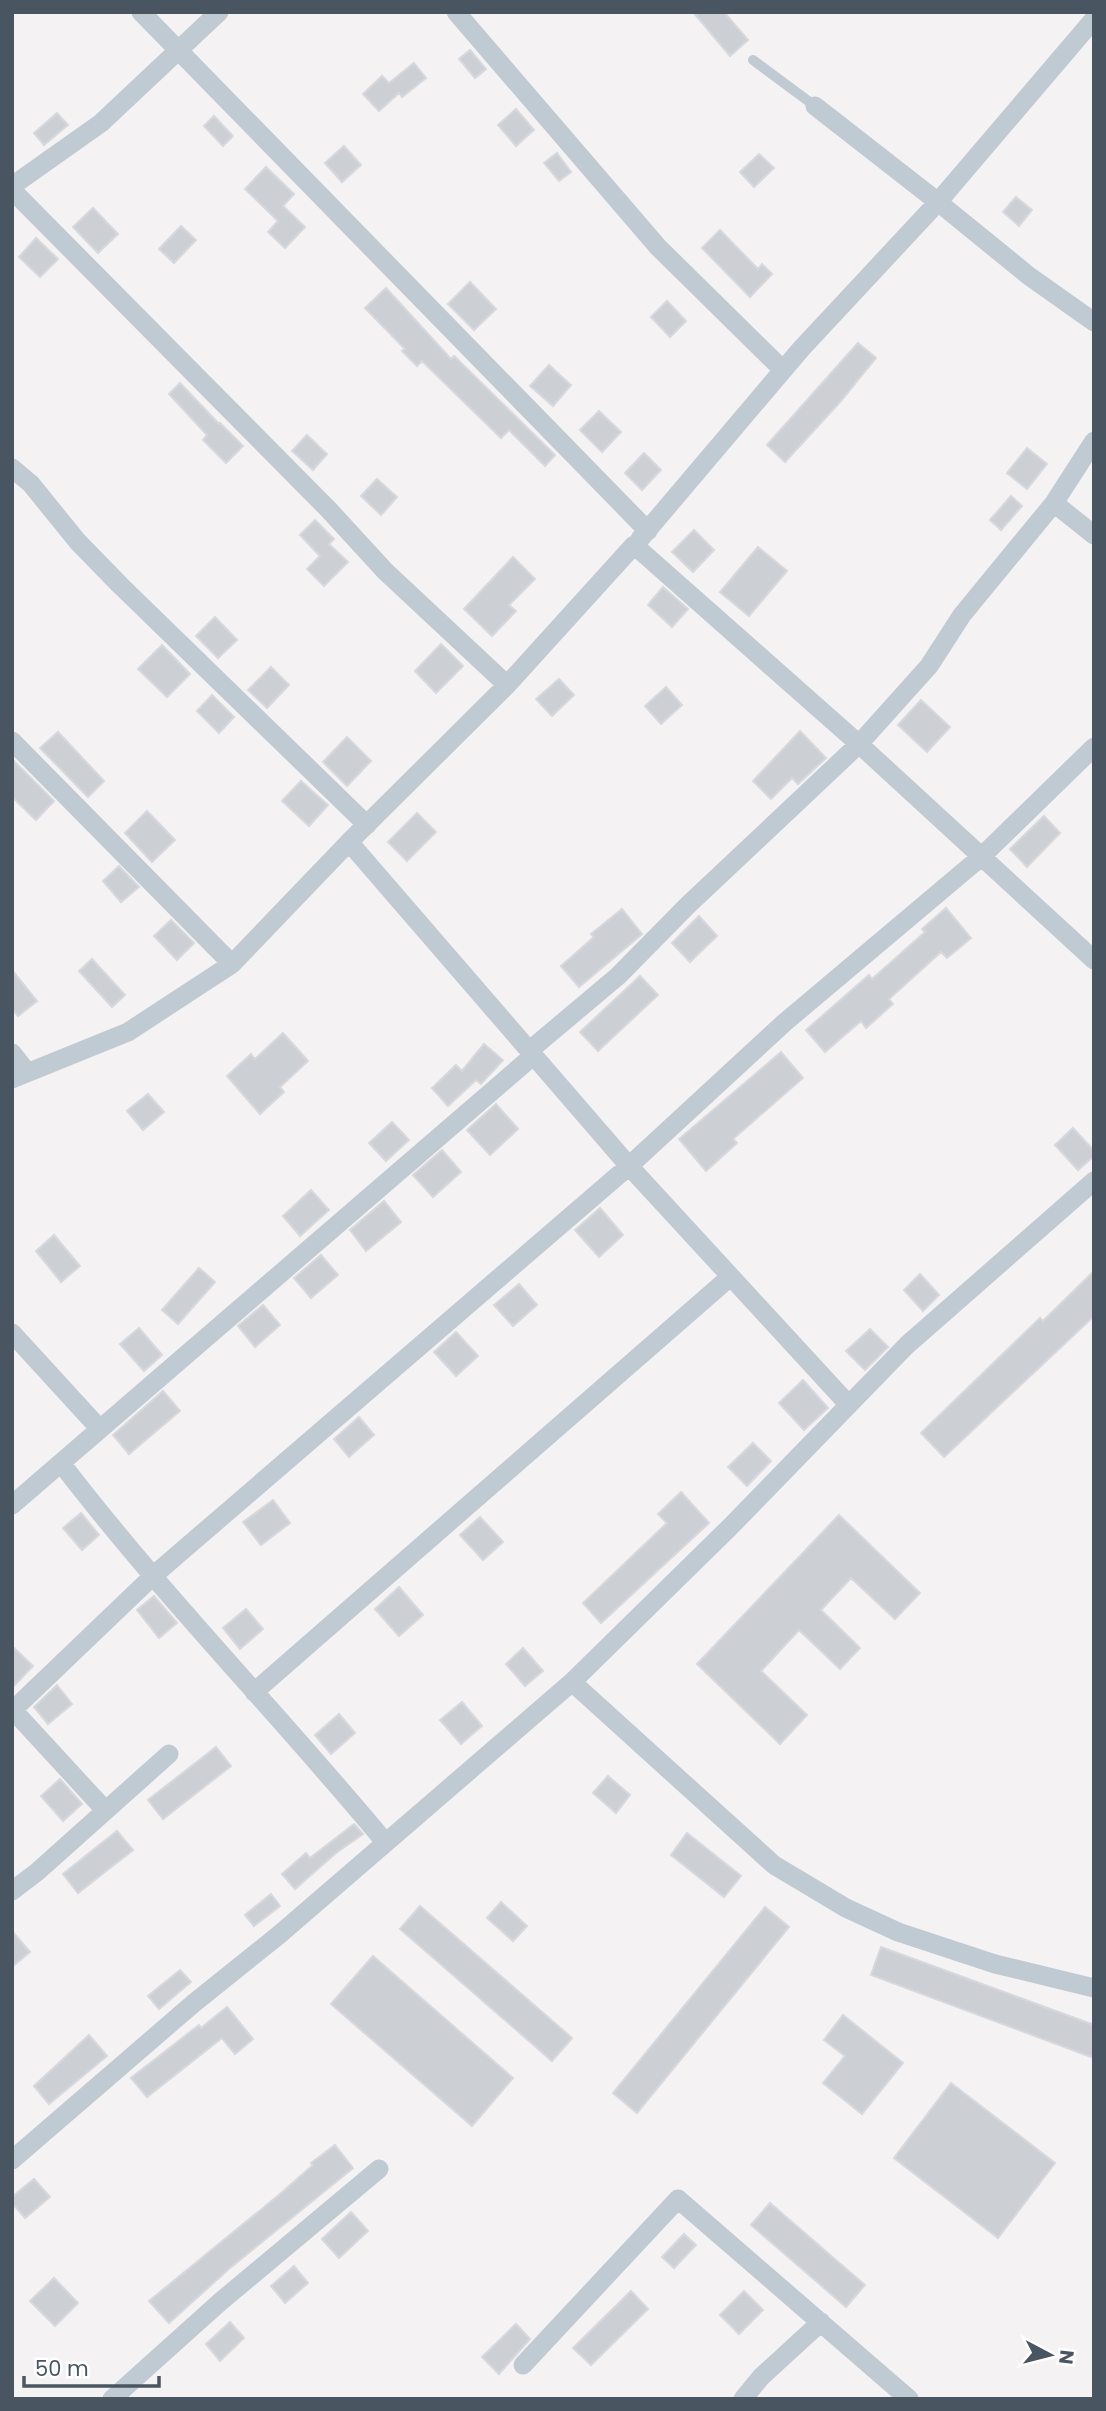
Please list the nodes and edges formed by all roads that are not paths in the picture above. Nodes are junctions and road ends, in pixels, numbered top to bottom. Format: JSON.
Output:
{"nodes":[{"id":1,"x":141,"y":12,"type":"edge"},
{"id":2,"x":219,"y":12,"type":"edge"},
{"id":3,"x":465,"y":15,"type":"edge"},
{"id":4,"x":1094,"y":19,"type":"edge"},
{"id":5,"x":177,"y":51,"type":"junction"},
{"id":6,"x":753,"y":60,"type":"dead end"},
{"id":7,"x":815,"y":106,"type":"joint"},
{"id":8,"x":12,"y":188,"type":"edge"},
{"id":9,"x":938,"y":202,"type":"junction"},
{"id":10,"x":1094,"y":322,"type":"edge"},
{"id":11,"x":783,"y":370,"type":"junction"},
{"id":12,"x":1094,"y":441,"type":"edge"},
{"id":13,"x":12,"y":468,"type":"edge"},
{"id":14,"x":1054,"y":503,"type":"junction"},
{"id":15,"x":1094,"y":535,"type":"edge"},
{"id":16,"x":641,"y":538,"type":"junction"},
{"id":17,"x":507,"y":685,"type":"junction"},
{"id":18,"x":12,"y":741,"type":"edge"},
{"id":19,"x":859,"y":744,"type":"junction"},
{"id":20,"x":1094,"y":747,"type":"edge"},
{"id":21,"x":367,"y":825,"type":"junction"},
{"id":22,"x":349,"y":842,"type":"junction"},
{"id":23,"x":981,"y":857,"type":"junction"},
{"id":24,"x":1094,"y":960,"type":"edge"},
{"id":25,"x":232,"y":964,"type":"junction"},
{"id":26,"x":532,"y":1052,"type":"junction"},
{"id":27,"x":12,"y":1053,"type":"edge"},
{"id":28,"x":20,"y":1075,"type":"edge"},
{"id":29,"x":629,"y":1166,"type":"junction"},
{"id":30,"x":1094,"y":1181,"type":"edge"},
{"id":31,"x":730,"y":1277,"type":"junction"},
{"id":32,"x":12,"y":1333,"type":"edge"},
{"id":33,"x":848,"y":1404,"type":"junction"},
{"id":34,"x":99,"y":1428,"type":"junction"},
{"id":35,"x":61,"y":1463,"type":"junction"},
{"id":36,"x":12,"y":1504,"type":"edge"},
{"id":37,"x":154,"y":1575,"type":"junction"},
{"id":38,"x":572,"y":1682,"type":"junction"},
{"id":39,"x":254,"y":1692,"type":"junction"},
{"id":40,"x":13,"y":1710,"type":"edge"},
{"id":41,"x":169,"y":1754,"type":"dead end"},
{"id":42,"x":105,"y":1811,"type":"junction"},
{"id":43,"x":385,"y":1842,"type":"junction"},
{"id":44,"x":12,"y":1891,"type":"edge"},
{"id":45,"x":1094,"y":1988,"type":"edge"},
{"id":46,"x":12,"y":2160,"type":"edge"},
{"id":47,"x":379,"y":2169,"type":"dead end"},
{"id":48,"x":821,"y":2322,"type":"junction"},
{"id":49,"x":523,"y":2365,"type":"dead end"},
{"id":50,"x":112,"y":2399,"type":"edge"},
{"id":51,"x":743,"y":2399,"type":"edge"},
{"id":52,"x":909,"y":2399,"type":"edge"}],
"edges":[{"from":1,"to":5,"type":"street"},
{"from":2,"to":5,"type":"street"},
{"from":3,"to":11,"type":"street"},
{"from":4,"to":9,"type":"street"},
{"from":5,"to":8,"type":"street"},
{"from":5,"to":16,"type":"street"},
{"from":6,"to":7,"type":"lane"},
{"from":7,"to":9,"type":"street"},
{"from":8,"to":17,"type":"street"},
{"from":9,"to":10,"type":"street"},
{"from":9,"to":11,"type":"street"},
{"from":11,"to":16,"type":"street"},
{"from":12,"to":14,"type":"street"},
{"from":13,"to":21,"type":"street"},
{"from":14,"to":15,"type":"street"},
{"from":14,"to":19,"type":"street"},
{"from":16,"to":17,"type":"street"},
{"from":16,"to":19,"type":"street"},
{"from":17,"to":21,"type":"street"},
{"from":18,"to":25,"type":"street"},
{"from":19,"to":23,"type":"street"},
{"from":19,"to":26,"type":"street"},
{"from":20,"to":23,"type":"street"},
{"from":21,"to":22,"type":"street"},
{"from":22,"to":25,"type":"street"},
{"from":22,"to":26,"type":"street"},
{"from":23,"to":24,"type":"street"},
{"from":23,"to":29,"type":"street"},
{"from":25,"to":28,"type":"street"},
{"from":26,"to":29,"type":"street"},
{"from":26,"to":34,"type":"street"},
{"from":27,"to":28,"type":"street"},
{"from":29,"to":31,"type":"street"},
{"from":29,"to":37,"type":"street"},
{"from":30,"to":33,"type":"street"},
{"from":31,"to":33,"type":"street"},
{"from":31,"to":39,"type":"street"},
{"from":32,"to":34,"type":"street"},
{"from":33,"to":38,"type":"street"},
{"from":34,"to":35,"type":"street"},
{"from":35,"to":36,"type":"street"},
{"from":35,"to":37,"type":"street"},
{"from":37,"to":39,"type":"street"},
{"from":37,"to":40,"type":"street"},
{"from":38,"to":43,"type":"street"},
{"from":38,"to":45,"type":"street"},
{"from":39,"to":43,"type":"street"},
{"from":40,"to":42,"type":"street"},
{"from":41,"to":42,"type":"street"},
{"from":42,"to":44,"type":"street"},
{"from":43,"to":46,"type":"street"},
{"from":47,"to":50,"type":"street"},
{"from":48,"to":49,"type":"street"},
{"from":48,"to":51,"type":"street"},
{"from":48,"to":52,"type":"street"}]}
